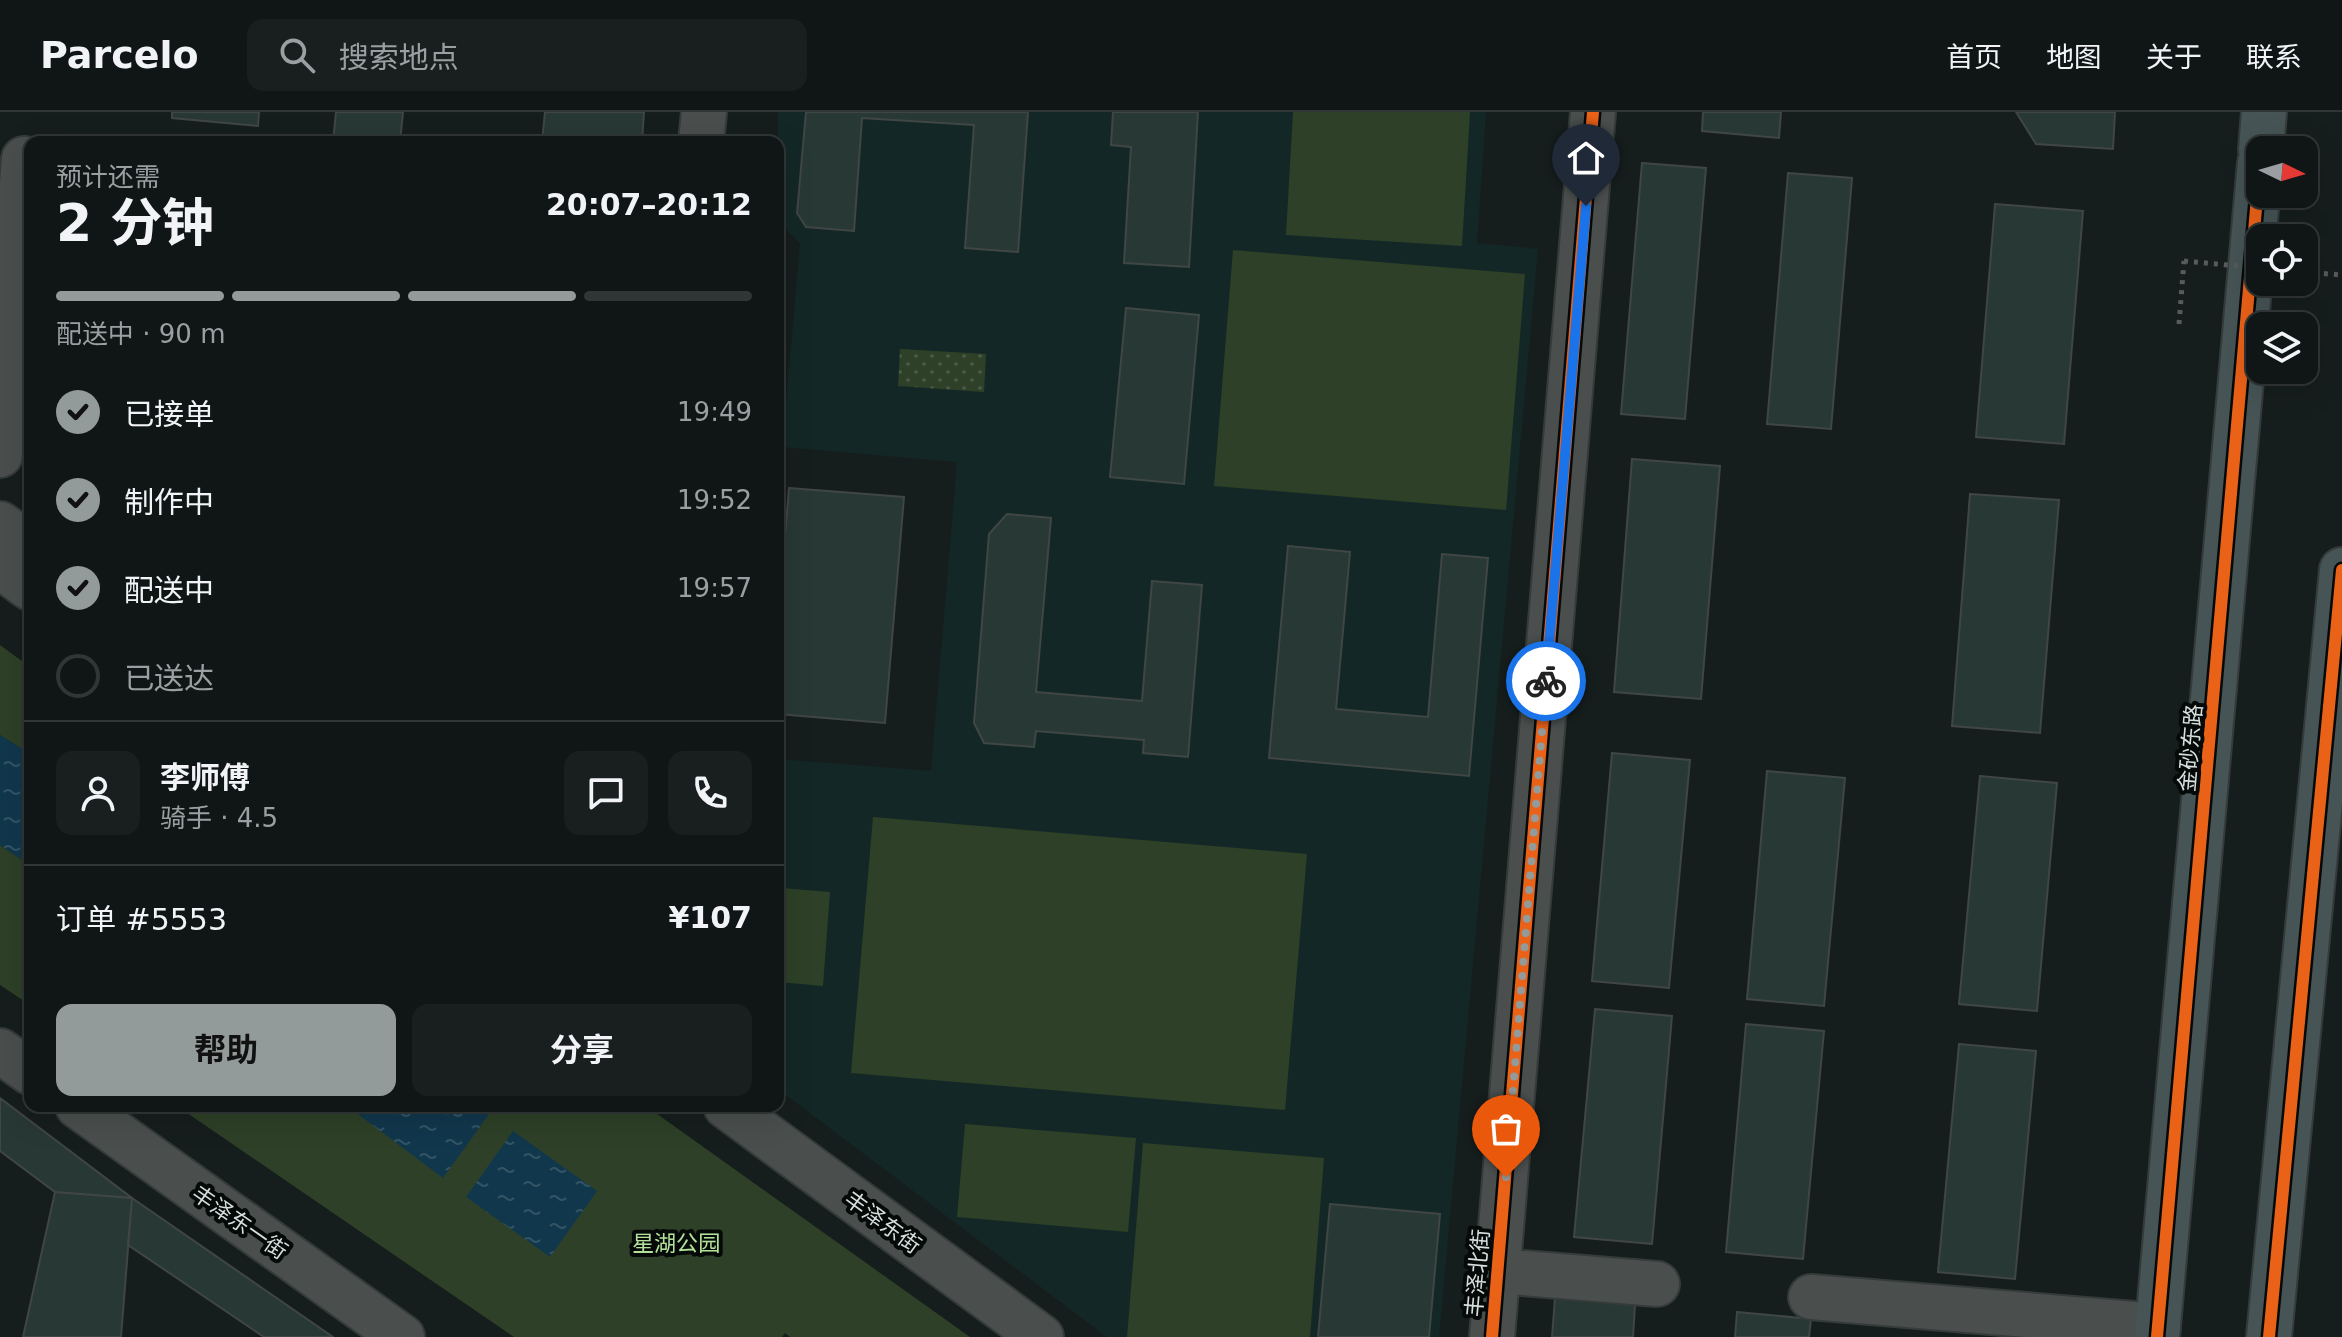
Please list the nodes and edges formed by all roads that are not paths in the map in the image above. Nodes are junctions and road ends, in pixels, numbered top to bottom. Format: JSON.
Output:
{"nodes":[{"id":1,"x":704,"y":112,"type":"edge"},
{"id":2,"x":1593,"y":112,"type":"edge"},
{"id":3,"x":2264,"y":112,"type":"edge"},
{"id":4,"x":702,"y":136,"type":"edge"},
{"id":5,"x":2262,"y":136,"type":"edge"},
{"id":6,"x":24,"y":159,"type":"edge"},
{"id":7,"x":2256,"y":208,"type":"edge"},
{"id":8,"x":0,"y":455,"type":"edge"},
{"id":9,"x":0,"y":524,"type":"edge"},
{"id":10,"x":24,"y":541,"type":"edge"},
{"id":11,"x":0,"y":566,"type":"edge"},
{"id":12,"x":2342,"y":570,"type":"edge"},
{"id":13,"x":24,"y":584,"type":"edge"},
{"id":14,"x":2340,"y":628,"type":"edge"},
{"id":15,"x":0,"y":1051,"type":"edge"},
{"id":16,"x":24,"y":1068,"type":"edge"},
{"id":17,"x":86,"y":1112,"type":"edge"},
{"id":18,"x":734,"y":1112,"type":"edge"},
{"id":19,"x":1498,"y":1271,"type":"junction"},
{"id":20,"x":1657,"y":1284,"type":"dead end"},
{"id":21,"x":1811,"y":1297,"type":"dead end"},
{"id":22,"x":2158,"y":1331,"type":"edge"},
{"id":23,"x":402,"y":1337,"type":"edge"},
{"id":24,"x":1041,"y":1337,"type":"edge"},
{"id":25,"x":1492,"y":1337,"type":"edge"},
{"id":26,"x":2269,"y":1337,"type":"edge"}],
"edges":[{"from":1,"to":4,"type":"street"},
{"from":2,"to":19,"type":"street","name":"丰泽北街"},
{"from":3,"to":5,"type":"main road"},
{"from":6,"to":8,"type":"street"},
{"from":7,"to":22,"type":"main road","name":"金砂东路"},
{"from":9,"to":10,"type":"street"},
{"from":11,"to":13,"type":"street"},
{"from":12,"to":14,"type":"main road"},
{"from":14,"to":26,"type":"main road"},
{"from":15,"to":16,"type":"street"},
{"from":17,"to":23,"type":"street","name":"丰泽东一街"},
{"from":18,"to":24,"type":"street","name":"丰泽东街"},
{"from":19,"to":20,"type":"street"},
{"from":19,"to":25,"type":"street","name":"丰泽北街"},
{"from":21,"to":22,"type":"street"}]}
